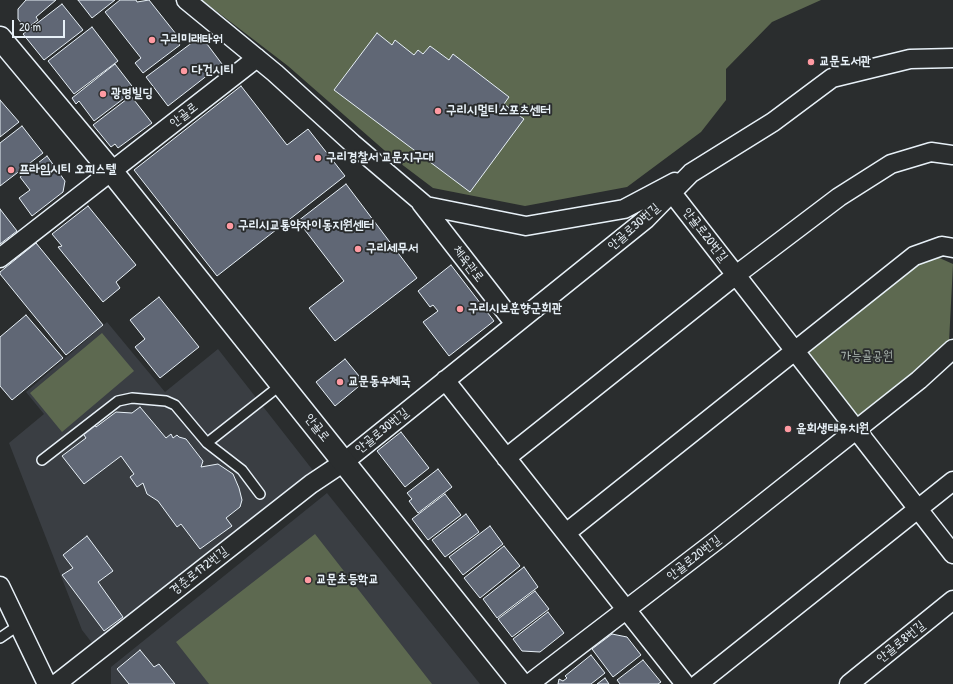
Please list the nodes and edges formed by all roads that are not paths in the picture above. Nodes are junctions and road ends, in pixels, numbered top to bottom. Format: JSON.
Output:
{"nodes":[{"id":1,"x":186,"y":0,"type":"edge"},
{"id":2,"x":0,"y":38,"type":"edge"},
{"id":3,"x":257,"y":58,"type":"junction"},
{"id":4,"x":953,"y":58,"type":"edge"},
{"id":5,"x":953,"y":155,"type":"edge"},
{"id":6,"x":112,"y":172,"type":"junction"},
{"id":7,"x":691,"y":173,"type":"junction"},
{"id":8,"x":672,"y":192,"type":"junction"},
{"id":9,"x":421,"y":203,"type":"junction"},
{"id":10,"x":953,"y":248,"type":"edge"},
{"id":11,"x":0,"y":258,"type":"edge"},
{"id":12,"x":736,"y":275,"type":"junction"},
{"id":13,"x":515,"y":324,"type":"junction"},
{"id":14,"x":953,"y":349,"type":"edge"},
{"id":15,"x":795,"y":351,"type":"junction"},
{"id":16,"x":445,"y":380,"type":"junction"},
{"id":17,"x":282,"y":384,"type":"junction"},
{"id":18,"x":857,"y":429,"type":"junction"},
{"id":19,"x":207,"y":443,"type":"junction"},
{"id":20,"x":506,"y":458,"type":"junction"},
{"id":21,"x":42,"y":460,"type":"dead end"},
{"id":22,"x":344,"y":462,"type":"junction"},
{"id":23,"x":953,"y":481,"type":"edge"},
{"id":24,"x":260,"y":494,"type":"dead end"},
{"id":25,"x":919,"y":510,"type":"junction"},
{"id":26,"x":566,"y":533,"type":"junction"},
{"id":27,"x":953,"y":554,"type":"edge"},
{"id":28,"x":0,"y":586,"type":"edge"},
{"id":29,"x":953,"y":600,"type":"edge"},
{"id":30,"x":627,"y":610,"type":"junction"},
{"id":31,"x":19,"y":625,"type":"junction"},
{"id":32,"x":0,"y":638,"type":"edge"},
{"id":33,"x":47,"y":684,"type":"edge"},
{"id":34,"x":56,"y":684,"type":"edge"},
{"id":35,"x":521,"y":684,"type":"edge"},
{"id":36,"x":529,"y":684,"type":"edge"},
{"id":37,"x":685,"y":684,"type":"edge"},
{"id":38,"x":698,"y":684,"type":"edge"},
{"id":39,"x":849,"y":684,"type":"edge"}],
"edges":[{"from":1,"to":3,"type":"street"},
{"from":2,"to":6,"type":"street","name":"안골로"},
{"from":3,"to":6,"type":"street","name":"안골로"},
{"from":3,"to":9,"type":"street"},
{"from":4,"to":7,"type":"street","name":"안골로30번길"},
{"from":5,"to":12,"type":"street"},
{"from":6,"to":11,"type":"street"},
{"from":6,"to":17,"type":"street","name":"안골로"},
{"from":7,"to":8,"type":"street","name":"안골로30번길"},
{"from":7,"to":9,"type":"street"},
{"from":8,"to":12,"type":"street","name":"안골로20번길"},
{"from":8,"to":13,"type":"street","name":"안골로30번길"},
{"from":9,"to":13,"type":"street","name":"체육관로"},
{"from":10,"to":15,"type":"street"},
{"from":12,"to":15,"type":"street","name":"안골로20번길"},
{"from":12,"to":20,"type":"street"},
{"from":13,"to":16,"type":"street","name":"안골로30번길"},
{"from":14,"to":18,"type":"street","name":"안골로20번길"},
{"from":15,"to":18,"type":"street","name":"안골로20번길"},
{"from":15,"to":26,"type":"street"},
{"from":16,"to":20,"type":"street"},
{"from":16,"to":22,"type":"street","name":"안골로30번길"},
{"from":17,"to":19,"type":"lane"},
{"from":17,"to":22,"type":"street","name":"안골로"},
{"from":18,"to":25,"type":"street","name":"안골로20번길"},
{"from":18,"to":30,"type":"street","name":"안골로20번길"},
{"from":19,"to":21,"type":"lane"},
{"from":19,"to":24,"type":"lane"},
{"from":20,"to":26,"type":"street"},
{"from":22,"to":34,"type":"street","name":"경춘로172번길"},
{"from":22,"to":35,"type":"street","name":"안골로"},
{"from":23,"to":25,"type":"street"},
{"from":25,"to":27,"type":"street","name":"안골로20번길"},
{"from":25,"to":38,"type":"street"},
{"from":26,"to":30,"type":"street"},
{"from":28,"to":31,"type":"street"},
{"from":29,"to":39,"type":"street","name":"안골로8번길"},
{"from":30,"to":36,"type":"street","name":"안골로20번길"},
{"from":30,"to":37,"type":"street"},
{"from":31,"to":32,"type":"lane"},
{"from":31,"to":33,"type":"street"}]}
